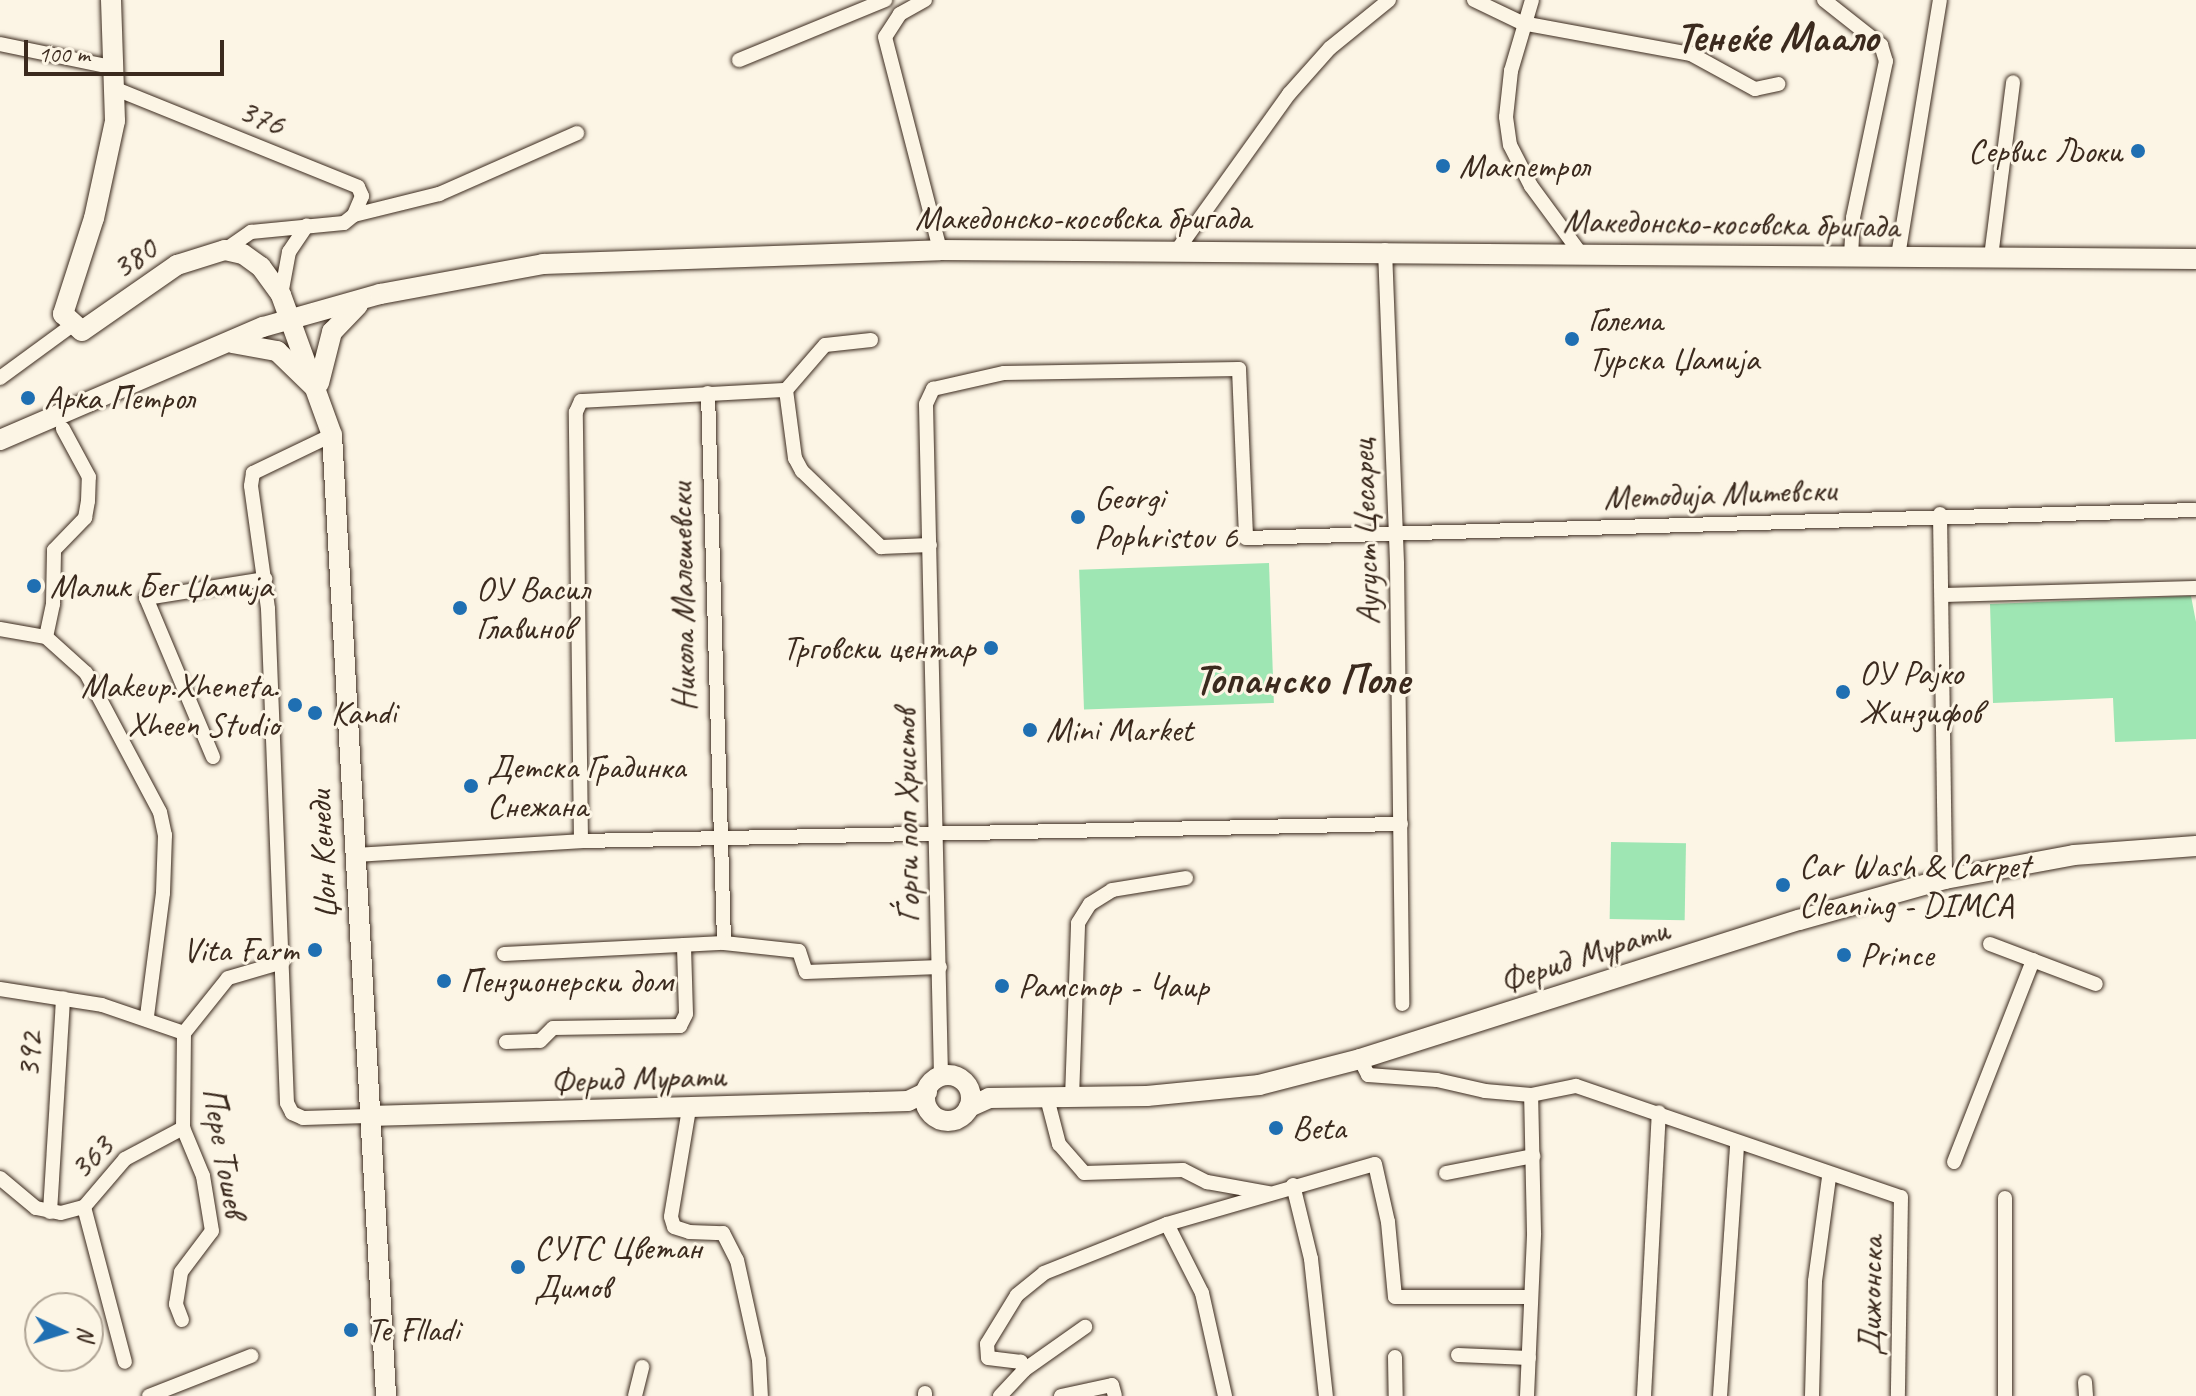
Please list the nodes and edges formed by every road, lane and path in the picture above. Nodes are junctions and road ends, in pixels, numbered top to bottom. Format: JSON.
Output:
{"nodes":[{"id":1,"x":111,"y":0,"type":"edge"},
{"id":2,"x":885,"y":0,"type":"edge"},
{"id":3,"x":925,"y":0,"type":"edge"},
{"id":4,"x":1389,"y":0,"type":"edge"},
{"id":5,"x":1474,"y":0,"type":"edge"},
{"id":6,"x":1532,"y":0,"type":"edge"},
{"id":7,"x":1824,"y":0,"type":"edge"},
{"id":8,"x":1940,"y":0,"type":"edge"},
{"id":9,"x":1522,"y":23,"type":"junction"},
{"id":10,"x":0,"y":44,"type":"edge"},
{"id":11,"x":739,"y":60,"type":"dead end"},
{"id":12,"x":116,"y":78,"type":"junction"},
{"id":13,"x":2013,"y":82,"type":"dead end"},
{"id":14,"x":1778,"y":84,"type":"dead end"},
{"id":15,"x":577,"y":133,"type":"dead end"},
{"id":16,"x":354,"y":215,"type":"junction"},
{"id":17,"x":307,"y":225,"type":"junction"},
{"id":18,"x":1178,"y":249,"type":"junction"},
{"id":19,"x":225,"y":250,"type":"junction"},
{"id":20,"x":940,"y":250,"type":"junction"},
{"id":21,"x":1385,"y":250,"type":"junction"},
{"id":22,"x":1581,"y":254,"type":"junction"},
{"id":23,"x":1851,"y":255,"type":"junction"},
{"id":24,"x":1898,"y":256,"type":"junction"},
{"id":25,"x":1991,"y":257,"type":"junction"},
{"id":26,"x":2196,"y":259,"type":"edge"},
{"id":27,"x":281,"y":295,"type":"junction"},
{"id":28,"x":370,"y":297,"type":"junction"},
{"id":29,"x":291,"y":318,"type":"junction"},
{"id":30,"x":71,"y":326,"type":"junction"},
{"id":31,"x":871,"y":340,"type":"dead end"},
{"id":32,"x":212,"y":345,"type":"junction"},
{"id":33,"x":0,"y":378,"type":"edge"},
{"id":34,"x":933,"y":389,"type":"joint"},
{"id":35,"x":786,"y":390,"type":"junction"},
{"id":36,"x":318,"y":391,"type":"junction"},
{"id":37,"x":708,"y":393,"type":"junction"},
{"id":38,"x":63,"y":429,"type":"dead end"},
{"id":39,"x":332,"y":435,"type":"junction"},
{"id":40,"x":0,"y":440,"type":"edge"},
{"id":41,"x":2196,"y":510,"type":"edge"},
{"id":42,"x":1940,"y":514,"type":"junction"},
{"id":43,"x":1396,"y":537,"type":"junction"},
{"id":44,"x":930,"y":545,"type":"junction"},
{"id":45,"x":265,"y":579,"type":"junction"},
{"id":46,"x":2196,"y":588,"type":"edge"},
{"id":47,"x":1942,"y":595,"type":"junction"},
{"id":48,"x":0,"y":629,"type":"edge"},
{"id":49,"x":46,"y":637,"type":"junction"},
{"id":50,"x":213,"y":757,"type":"dead end"},
{"id":51,"x":1401,"y":824,"type":"junction"},
{"id":52,"x":936,"y":834,"type":"junction"},
{"id":53,"x":718,"y":838,"type":"junction"},
{"id":54,"x":581,"y":841,"type":"junction"},
{"id":55,"x":2196,"y":846,"type":"edge"},
{"id":56,"x":354,"y":855,"type":"junction"},
{"id":57,"x":1186,"y":878,"type":"dead end"},
{"id":58,"x":1945,"y":879,"type":"junction"},
{"id":59,"x":724,"y":943,"type":"junction"},
{"id":60,"x":1990,"y":944,"type":"dead end"},
{"id":61,"x":684,"y":945,"type":"junction"},
{"id":62,"x":504,"y":954,"type":"dead end"},
{"id":63,"x":2033,"y":960,"type":"junction"},
{"id":64,"x":283,"y":962,"type":"junction"},
{"id":65,"x":940,"y":967,"type":"junction"},
{"id":66,"x":2096,"y":984,"type":"dead end"},
{"id":67,"x":0,"y":989,"type":"edge"},
{"id":68,"x":63,"y":998,"type":"junction"},
{"id":69,"x":1402,"y":1004,"type":"dead end"},
{"id":70,"x":147,"y":1017,"type":"junction"},
{"id":71,"x":184,"y":1033,"type":"junction"},
{"id":72,"x":506,"y":1042,"type":"dead end"},
{"id":73,"x":1360,"y":1059,"type":"junction"},
{"id":74,"x":965,"y":1089,"type":"junction"},
{"id":75,"x":1531,"y":1095,"type":"junction"},
{"id":76,"x":1047,"y":1098,"type":"junction"},
{"id":77,"x":1072,"y":1098,"type":"junction"},
{"id":78,"x":921,"y":1101,"type":"junction"},
{"id":79,"x":689,"y":1109,"type":"junction"},
{"id":80,"x":1659,"y":1112,"type":"junction"},
{"id":81,"x":369,"y":1116,"type":"junction"},
{"id":82,"x":183,"y":1128,"type":"junction"},
{"id":83,"x":1737,"y":1145,"type":"junction"},
{"id":84,"x":1533,"y":1156,"type":"junction"},
{"id":85,"x":1954,"y":1162,"type":"dead end"},
{"id":86,"x":1446,"y":1173,"type":"dead end"},
{"id":87,"x":1829,"y":1177,"type":"junction"},
{"id":88,"x":0,"y":1178,"type":"edge"},
{"id":89,"x":1293,"y":1185,"type":"junction"},
{"id":90,"x":1276,"y":1194,"type":"junction"},
{"id":91,"x":2005,"y":1198,"type":"dead end"},
{"id":92,"x":84,"y":1207,"type":"junction"},
{"id":93,"x":50,"y":1212,"type":"junction"},
{"id":94,"x":1167,"y":1224,"type":"junction"},
{"id":95,"x":1529,"y":1297,"type":"junction"},
{"id":96,"x":182,"y":1320,"type":"dead end"},
{"id":97,"x":1085,"y":1327,"type":"dead end"},
{"id":98,"x":1458,"y":1355,"type":"dead end"},
{"id":99,"x":251,"y":1356,"type":"dead end"},
{"id":100,"x":1395,"y":1357,"type":"dead end"},
{"id":101,"x":1529,"y":1358,"type":"junction"},
{"id":102,"x":125,"y":1362,"type":"dead end"},
{"id":103,"x":642,"y":1367,"type":"dead end"},
{"id":104,"x":1024,"y":1370,"type":"junction"},
{"id":105,"x":149,"y":1396,"type":"edge"},
{"id":106,"x":386,"y":1396,"type":"edge"},
{"id":107,"x":635,"y":1396,"type":"edge"},
{"id":108,"x":761,"y":1396,"type":"edge"},
{"id":109,"x":1000,"y":1396,"type":"edge"},
{"id":110,"x":1061,"y":1396,"type":"edge"},
{"id":111,"x":1115,"y":1396,"type":"edge"},
{"id":112,"x":1225,"y":1396,"type":"edge"},
{"id":113,"x":1326,"y":1396,"type":"edge"},
{"id":114,"x":1396,"y":1396,"type":"edge"},
{"id":115,"x":1527,"y":1396,"type":"edge"},
{"id":116,"x":1644,"y":1396,"type":"edge"},
{"id":117,"x":1720,"y":1396,"type":"edge"},
{"id":118,"x":1812,"y":1396,"type":"edge"},
{"id":119,"x":1898,"y":1396,"type":"edge"},
{"id":120,"x":2005,"y":1396,"type":"edge"}],
"edges":[{"from":1,"to":12,"type":"street"},
{"from":2,"to":11,"type":"street"},
{"from":3,"to":20,"type":"street"},
{"from":4,"to":18,"type":"street"},
{"from":5,"to":9,"type":"street"},
{"from":6,"to":9,"type":"street"},
{"from":7,"to":23,"type":"street"},
{"from":8,"to":24,"type":"street"},
{"from":9,"to":14,"type":"street"},
{"from":9,"to":22,"type":"street"},
{"from":10,"to":12,"type":"street"},
{"from":12,"to":16,"type":"street","name":"376"},
{"from":12,"to":30,"type":"street"},
{"from":13,"to":25,"type":"street"},
{"from":15,"to":16,"type":"street"},
{"from":16,"to":17,"type":"street"},
{"from":17,"to":19,"type":"street"},
{"from":17,"to":27,"type":"street"},
{"from":18,"to":20,"type":"street","name":"Македонско-косовска бригада"},
{"from":18,"to":21,"type":"street","name":"Македонско-косовска бригада"},
{"from":19,"to":27,"type":"street"},
{"from":19,"to":30,"type":"street","name":"380"},
{"from":20,"to":28,"type":"street","name":"Македонско-косовска бригада"},
{"from":21,"to":22,"type":"street","name":"Македонско-косовска бригада"},
{"from":21,"to":43,"type":"street","name":"Аугуст Цесарец"},
{"from":22,"to":23,"type":"street","name":"Македонско-косовска бригада"},
{"from":23,"to":24,"type":"street","name":"Македонско-косовска бригада"},
{"from":24,"to":25,"type":"street","name":"Македонско-косовска бригада"},
{"from":25,"to":26,"type":"street","name":"Македонско-косовска бригада"},
{"from":27,"to":29,"type":"street"},
{"from":28,"to":29,"type":"street","name":"Македонско-косовска бригада"},
{"from":28,"to":36,"type":"street"},
{"from":29,"to":32,"type":"street","name":"Македонско-косовска бригада"},
{"from":29,"to":36,"type":"street","name":"Џон Кенеди"},
{"from":30,"to":33,"type":"street","name":"380"},
{"from":31,"to":35,"type":"street"},
{"from":32,"to":36,"type":"street"},
{"from":32,"to":40,"type":"street","name":"Македонско-косовска бригада"},
{"from":34,"to":43,"type":"street","name":"Методија Митевски"},
{"from":34,"to":44,"type":"street","name":"Ѓорги поп Христов"},
{"from":35,"to":37,"type":"street"},
{"from":35,"to":44,"type":"street"},
{"from":36,"to":39,"type":"street","name":"Џон Кенеди"},
{"from":37,"to":53,"type":"street","name":"Никола Малешевски"},
{"from":37,"to":54,"type":"street"},
{"from":38,"to":49,"type":"street"},
{"from":39,"to":45,"type":"street"},
{"from":39,"to":56,"type":"street","name":"Џон Кенеди"},
{"from":41,"to":42,"type":"street","name":"Методија Митевски"},
{"from":42,"to":43,"type":"street","name":"Методија Митевски"},
{"from":42,"to":47,"type":"street"},
{"from":43,"to":51,"type":"street","name":"Аугуст Цесарец"},
{"from":44,"to":52,"type":"street","name":"Ѓорги поп Христов"},
{"from":45,"to":50,"type":"street"},
{"from":45,"to":64,"type":"street"},
{"from":46,"to":47,"type":"street"},
{"from":47,"to":58,"type":"street"},
{"from":48,"to":49,"type":"street"},
{"from":49,"to":70,"type":"street"},
{"from":51,"to":52,"type":"street"},
{"from":51,"to":69,"type":"street","name":"Аугуст Цесарец"},
{"from":52,"to":53,"type":"street"},
{"from":52,"to":65,"type":"street","name":"Ѓорги поп Христов"},
{"from":53,"to":54,"type":"street"},
{"from":53,"to":59,"type":"street","name":"Никола Малешевски"},
{"from":54,"to":56,"type":"street"},
{"from":55,"to":58,"type":"street","name":"Ферид Мурати"},
{"from":56,"to":81,"type":"street","name":"Џон Кенеди"},
{"from":57,"to":77,"type":"street"},
{"from":58,"to":73,"type":"street","name":"Ферид Мурати"},
{"from":59,"to":61,"type":"street"},
{"from":59,"to":65,"type":"street"},
{"from":60,"to":63,"type":"street"},
{"from":61,"to":62,"type":"street"},
{"from":61,"to":72,"type":"street"},
{"from":63,"to":66,"type":"street"},
{"from":63,"to":85,"type":"street"},
{"from":64,"to":71,"type":"street"},
{"from":64,"to":81,"type":"street"},
{"from":65,"to":74,"type":"street","name":"Ѓорги поп Христов"},
{"from":67,"to":68,"type":"street"},
{"from":68,"to":70,"type":"street"},
{"from":68,"to":93,"type":"street","name":"392"},
{"from":70,"to":71,"type":"street"},
{"from":71,"to":82,"type":"street","name":"Пере Тошев"},
{"from":73,"to":75,"type":"street"},
{"from":73,"to":77,"type":"street","name":"Ферид Мурати"},
{"from":74,"to":76,"type":"street","name":"Ферид Мурати"},
{"from":74,"to":78,"type":"street"},
{"from":74,"to":78,"type":"street","name":"Ферид Мурати"},
{"from":75,"to":80,"type":"street"},
{"from":75,"to":84,"type":"street"},
{"from":76,"to":77,"type":"street","name":"Ферид Мурати"},
{"from":76,"to":90,"type":"street"},
{"from":78,"to":79,"type":"street","name":"Ферид Мурати"},
{"from":79,"to":81,"type":"street","name":"Ферид Мурати"},
{"from":79,"to":108,"type":"street"},
{"from":80,"to":83,"type":"street"},
{"from":80,"to":116,"type":"street"},
{"from":81,"to":106,"type":"street","name":"Џон Кенеди"},
{"from":82,"to":92,"type":"street","name":"363"},
{"from":82,"to":96,"type":"street","name":"Пере Тошев"},
{"from":83,"to":87,"type":"street"},
{"from":83,"to":117,"type":"street"},
{"from":84,"to":86,"type":"street"},
{"from":84,"to":95,"type":"street"},
{"from":87,"to":118,"type":"street"},
{"from":87,"to":119,"type":"street","name":"Дижонска"},
{"from":88,"to":93,"type":"street"},
{"from":89,"to":90,"type":"street"},
{"from":89,"to":95,"type":"street"},
{"from":89,"to":113,"type":"street"},
{"from":90,"to":94,"type":"street"},
{"from":91,"to":120,"type":"street"},
{"from":92,"to":93,"type":"street"},
{"from":92,"to":102,"type":"street"},
{"from":94,"to":104,"type":"street"},
{"from":94,"to":112,"type":"street"},
{"from":95,"to":101,"type":"street"},
{"from":97,"to":104,"type":"street"},
{"from":98,"to":101,"type":"street"},
{"from":99,"to":105,"type":"street"},
{"from":100,"to":114,"type":"street"},
{"from":101,"to":115,"type":"street"},
{"from":103,"to":107,"type":"street"},
{"from":104,"to":109,"type":"street"},
{"from":110,"to":111,"type":"street"}]}
